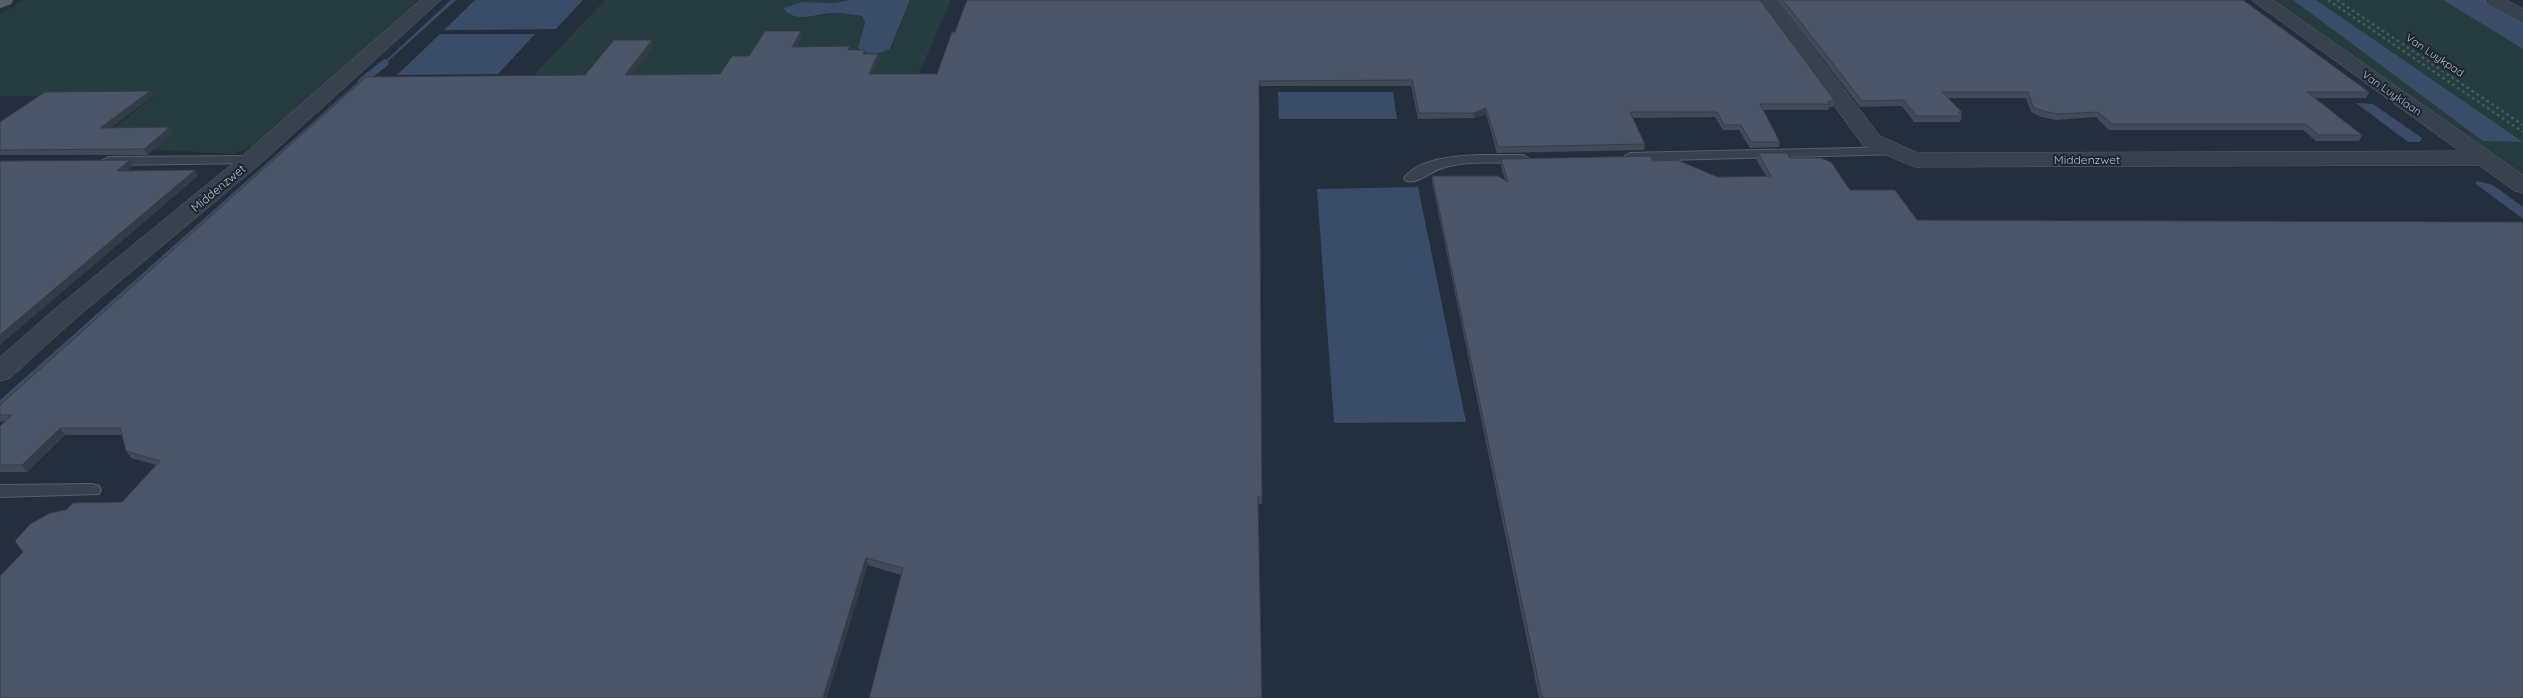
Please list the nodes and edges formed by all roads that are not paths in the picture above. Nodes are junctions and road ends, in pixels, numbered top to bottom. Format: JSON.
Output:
{"nodes":[{"id":1,"x":4,"y":0,"type":"edge"},
{"id":2,"x":432,"y":0,"type":"edge"},
{"id":3,"x":1766,"y":0,"type":"edge"},
{"id":4,"x":2261,"y":0,"type":"edge"},
{"id":5,"x":2494,"y":0,"type":"edge"},
{"id":6,"x":0,"y":2,"type":"edge"},
{"id":7,"x":2523,"y":17,"type":"edge"},
{"id":8,"x":1895,"y":151,"type":"junction"},
{"id":9,"x":1616,"y":157,"type":"edge"},
{"id":10,"x":1536,"y":158,"type":"edge"},
{"id":11,"x":2483,"y":158,"type":"junction"},
{"id":12,"x":251,"y":160,"type":"junction"},
{"id":13,"x":97,"y":161,"type":"edge"},
{"id":14,"x":1411,"y":178,"type":"dead end"},
{"id":15,"x":2523,"y":186,"type":"edge"},
{"id":16,"x":0,"y":372,"type":"edge"},
{"id":17,"x":92,"y":490,"type":"dead end"},
{"id":18,"x":0,"y":491,"type":"edge"}],
"edges":[{"from":1,"to":6,"type":"main road"},
{"from":2,"to":12,"type":"street","name":"Middenzwet"},
{"from":3,"to":8,"type":"street","name":"Middenzwet"},
{"from":4,"to":11,"type":"street","name":"Van Luyklaan"},
{"from":5,"to":7,"type":"street"},
{"from":8,"to":9,"type":"lane"},
{"from":8,"to":11,"type":"street","name":"Middenzwet"},
{"from":10,"to":14,"type":"lane"},
{"from":11,"to":15,"type":"street","name":"Van Luyklaan"},
{"from":12,"to":13,"type":"lane"},
{"from":12,"to":16,"type":"street","name":"Middenzwet"},
{"from":17,"to":18,"type":"lane"}]}
